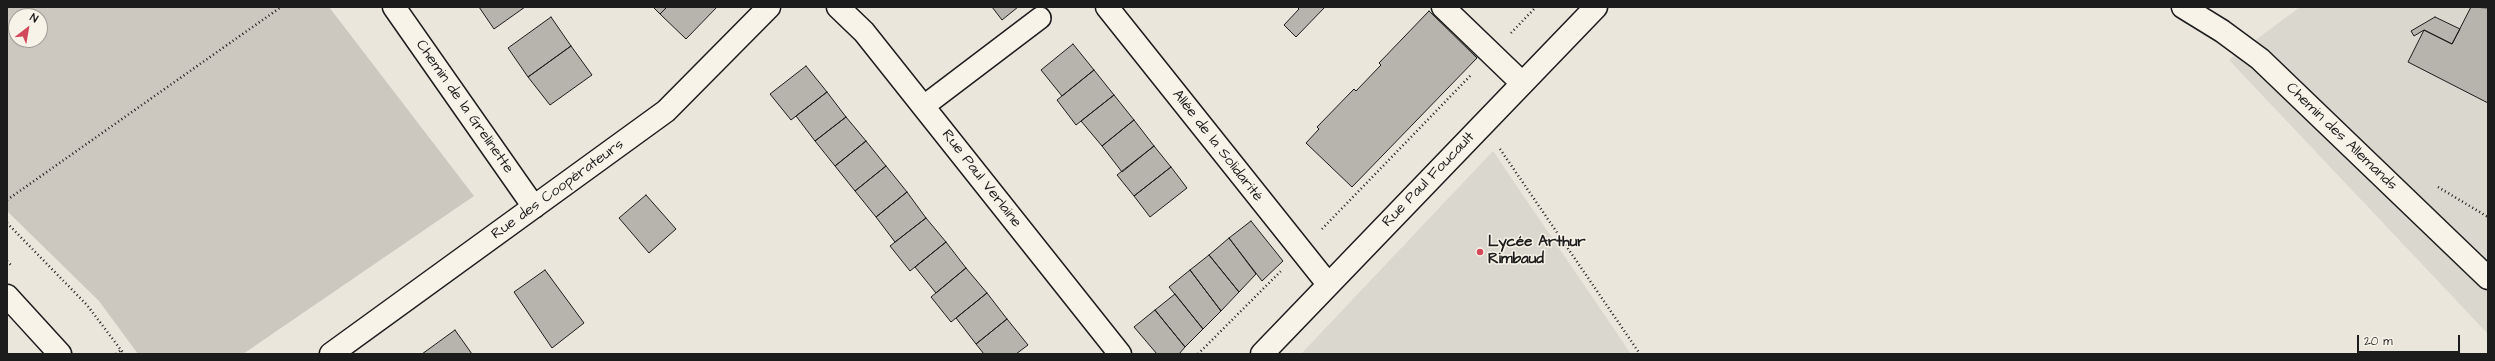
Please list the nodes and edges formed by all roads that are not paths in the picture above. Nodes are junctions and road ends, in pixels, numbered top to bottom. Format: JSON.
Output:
{"nodes":[{"id":1,"x":394,"y":7,"type":"edge"},
{"id":2,"x":838,"y":7,"type":"edge"},
{"id":3,"x":1107,"y":7,"type":"edge"},
{"id":4,"x":1443,"y":7,"type":"edge"},
{"id":5,"x":1596,"y":7,"type":"edge"},
{"id":6,"x":2183,"y":7,"type":"edge"},
{"id":7,"x":763,"y":9,"type":"edge"},
{"id":8,"x":1040,"y":18,"type":"dead end"},
{"id":9,"x":1522,"y":83,"type":"junction"},
{"id":10,"x":924,"y":106,"type":"junction"},
{"id":11,"x":534,"y":207,"type":"junction"},
{"id":12,"x":2488,"y":278,"type":"edge"},
{"id":13,"x":1328,"y":284,"type":"junction"},
{"id":14,"x":7,"y":296,"type":"edge"},
{"id":15,"x":339,"y":352,"type":"edge"},
{"id":16,"x":60,"y":354,"type":"edge"},
{"id":17,"x":1120,"y":354,"type":"edge"},
{"id":18,"x":1262,"y":354,"type":"edge"}],
"edges":[{"from":1,"to":11,"type":"street","name":"Chemin de la Grelinette"},
{"from":2,"to":10,"type":"street","name":"Rue Paul Verlaine"},
{"from":3,"to":13,"type":"street","name":"Allée de la Solidarité"},
{"from":4,"to":9,"type":"street"},
{"from":5,"to":9,"type":"street","name":"Rue Paul Foucault"},
{"from":6,"to":12,"type":"street","name":"Chemin des Allemands"},
{"from":7,"to":11,"type":"street","name":"Rue des Coopérateurs"},
{"from":8,"to":10,"type":"lane"},
{"from":9,"to":13,"type":"street","name":"Rue Paul Foucault"},
{"from":10,"to":17,"type":"street","name":"Rue Paul Verlaine"},
{"from":11,"to":15,"type":"street","name":"Rue des Coopérateurs"},
{"from":13,"to":18,"type":"street","name":"Rue Paul Foucault"},
{"from":14,"to":16,"type":"street"}]}
